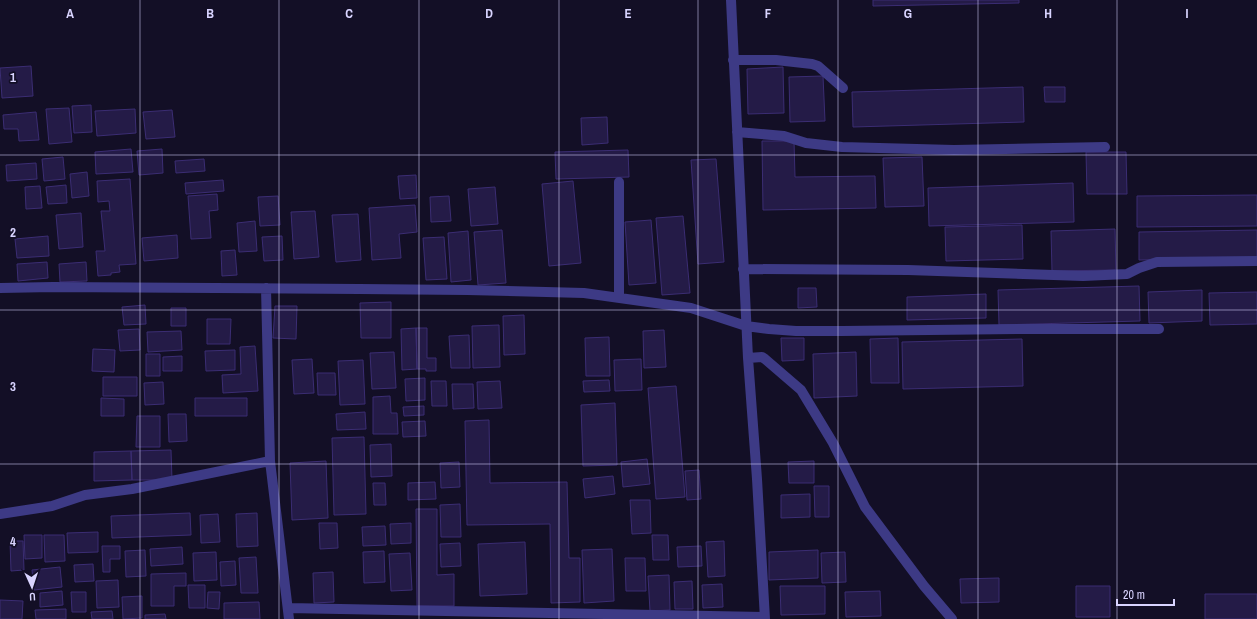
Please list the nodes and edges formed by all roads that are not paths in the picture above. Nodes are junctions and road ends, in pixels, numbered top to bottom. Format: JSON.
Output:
{"nodes":[{"id":1,"x":731,"y":0,"type":"edge"},
{"id":2,"x":733,"y":60,"type":"junction"},
{"id":3,"x":843,"y":88,"type":"dead end"},
{"id":4,"x":737,"y":132,"type":"junction"},
{"id":5,"x":1105,"y":147,"type":"dead end"},
{"id":6,"x":619,"y":182,"type":"dead end"},
{"id":7,"x":1257,"y":261,"type":"edge"},
{"id":8,"x":743,"y":268,"type":"junction"},
{"id":9,"x":0,"y":288,"type":"edge"},
{"id":10,"x":266,"y":288,"type":"junction"},
{"id":11,"x":619,"y":298,"type":"junction"},
{"id":12,"x":746,"y":326,"type":"junction"},
{"id":13,"x":1159,"y":329,"type":"dead end"},
{"id":14,"x":748,"y":358,"type":"junction"},
{"id":15,"x":270,"y":460,"type":"junction"},
{"id":16,"x":0,"y":514,"type":"edge"},
{"id":17,"x":288,"y":608,"type":"junction"},
{"id":18,"x":764,"y":618,"type":"edge"},
{"id":19,"x":289,"y":619,"type":"edge"},
{"id":20,"x":952,"y":619,"type":"edge"}],
"edges":[{"from":1,"to":2,"type":"street"},
{"from":2,"to":3,"type":"street"},
{"from":2,"to":4,"type":"street"},
{"from":4,"to":5,"type":"street"},
{"from":4,"to":8,"type":"street"},
{"from":6,"to":11,"type":"street"},
{"from":7,"to":8,"type":"street"},
{"from":8,"to":12,"type":"street"},
{"from":9,"to":10,"type":"street"},
{"from":10,"to":11,"type":"street"},
{"from":10,"to":15,"type":"street"},
{"from":11,"to":12,"type":"street"},
{"from":12,"to":13,"type":"street"},
{"from":12,"to":14,"type":"street"},
{"from":14,"to":18,"type":"street"},
{"from":14,"to":20,"type":"street"},
{"from":15,"to":16,"type":"street"},
{"from":15,"to":17,"type":"street"},
{"from":17,"to":18,"type":"street"},
{"from":17,"to":19,"type":"street"}]}
